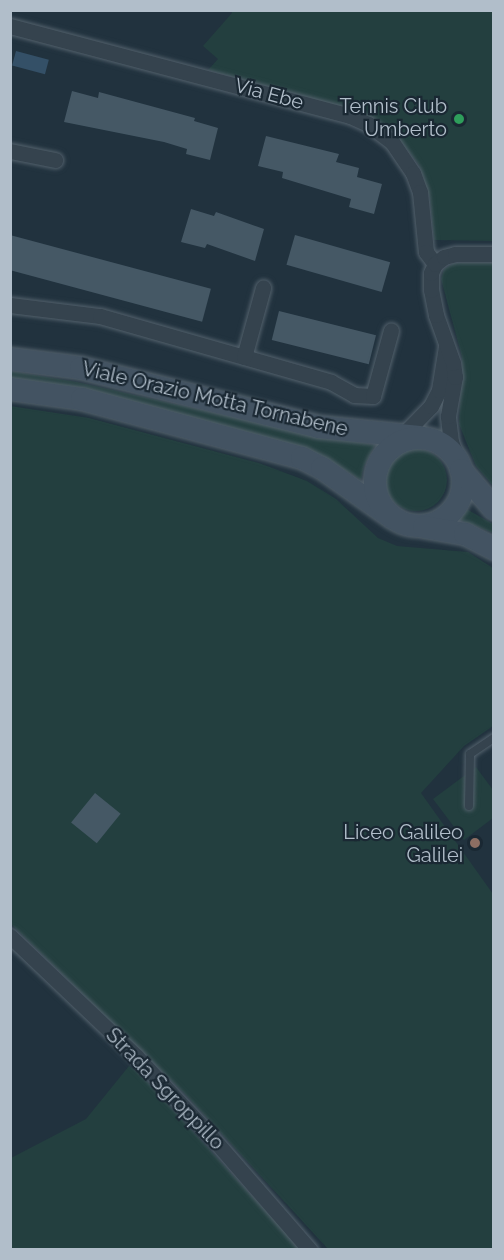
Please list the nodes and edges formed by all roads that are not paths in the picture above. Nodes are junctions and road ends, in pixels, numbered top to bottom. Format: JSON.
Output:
{"nodes":[{"id":1,"x":10,"y":27,"type":"edge"},
{"id":2,"x":10,"y":151,"type":"edge"},
{"id":3,"x":55,"y":160,"type":"dead end"},
{"id":4,"x":494,"y":254,"type":"edge"},
{"id":5,"x":435,"y":264,"type":"junction"},
{"id":6,"x":264,"y":288,"type":"dead end"},
{"id":7,"x":10,"y":305,"type":"edge"},
{"id":8,"x":391,"y":330,"type":"dead end"},
{"id":9,"x":447,"y":347,"type":"junction"},
{"id":10,"x":244,"y":357,"type":"junction"},
{"id":11,"x":10,"y":358,"type":"edge"},
{"id":12,"x":10,"y":389,"type":"edge"},
{"id":13,"x":405,"y":440,"type":"junction"},
{"id":14,"x":459,"y":465,"type":"junction"},
{"id":15,"x":494,"y":509,"type":"edge"},
{"id":16,"x":404,"y":522,"type":"junction"},
{"id":17,"x":494,"y":549,"type":"edge"},
{"id":18,"x":494,"y":738,"type":"edge"},
{"id":19,"x":469,"y":806,"type":"dead end"},
{"id":20,"x":10,"y":936,"type":"edge"},
{"id":21,"x":310,"y":1250,"type":"edge"}],
"edges":[{"from":1,"to":5,"type":"street","name":"Via Ebe"},
{"from":2,"to":3,"type":"street"},
{"from":4,"to":5,"type":"street"},
{"from":5,"to":9,"type":"street"},
{"from":6,"to":10,"type":"street"},
{"from":7,"to":10,"type":"street"},
{"from":8,"to":10,"type":"street"},
{"from":9,"to":13,"type":"street"},
{"from":9,"to":14,"type":"street"},
{"from":11,"to":13,"type":"main road","name":"Viale Orazio Motta Tornabene"},
{"from":12,"to":16,"type":"main road","name":"Viale Orazio Motta Tornabene"},
{"from":13,"to":14,"type":"main road"},
{"from":13,"to":16,"type":"main road"},
{"from":14,"to":15,"type":"main road"},
{"from":14,"to":16,"type":"main road"},
{"from":16,"to":17,"type":"main road"},
{"from":18,"to":19,"type":"lane"},
{"from":20,"to":21,"type":"street","name":"Strada Sgroppillo"}]}
